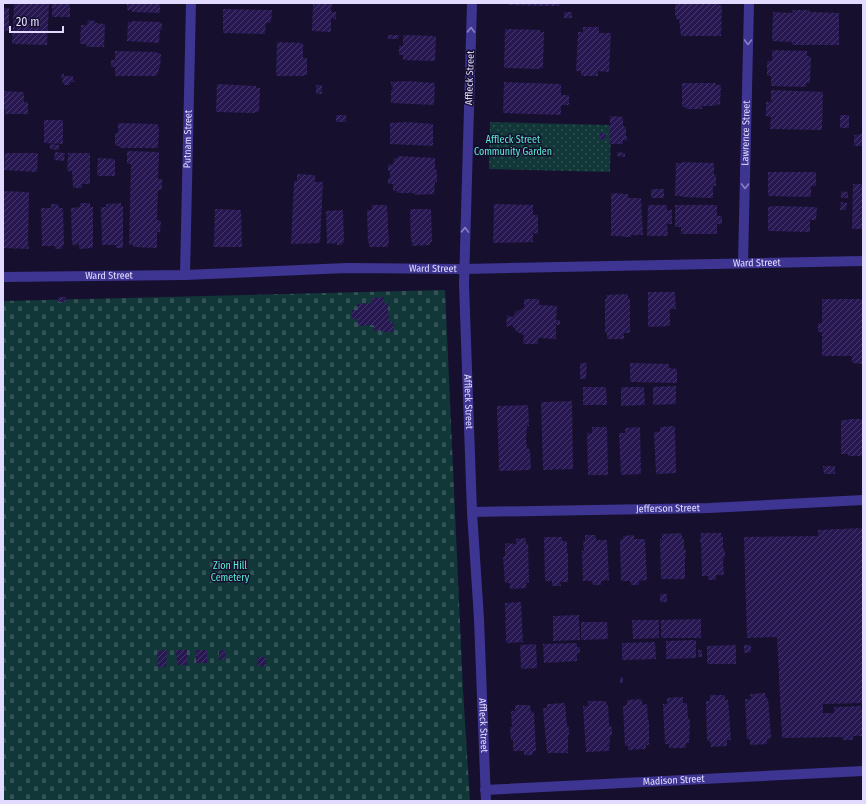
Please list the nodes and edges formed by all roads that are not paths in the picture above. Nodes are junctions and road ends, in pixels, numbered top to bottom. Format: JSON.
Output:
{"nodes":[{"id":1,"x":191,"y":3,"type":"edge"},
{"id":2,"x":472,"y":3,"type":"edge"},
{"id":3,"x":749,"y":3,"type":"edge"},
{"id":4,"x":863,"y":261,"type":"edge"},
{"id":5,"x":743,"y":263,"type":"junction"},
{"id":6,"x":464,"y":269,"type":"junction"},
{"id":7,"x":185,"y":275,"type":"junction"},
{"id":8,"x":3,"y":277,"type":"edge"},
{"id":9,"x":863,"y":500,"type":"edge"},
{"id":10,"x":472,"y":512,"type":"junction"},
{"id":11,"x":863,"y":771,"type":"edge"},
{"id":12,"x":485,"y":790,"type":"junction"},
{"id":13,"x":486,"y":801,"type":"edge"}],
"edges":[{"from":1,"to":7,"type":"street","name":"Putnam Street"},
{"from":6,"to":2,"type":"street","name":"Affleck Street","one_way":true},
{"from":3,"to":5,"type":"street","name":"Lawrence Street","one_way":true},
{"from":4,"to":5,"type":"street","name":"Ward Street"},
{"from":5,"to":6,"type":"street","name":"Ward Street"},
{"from":6,"to":7,"type":"street","name":"Ward Street"},
{"from":6,"to":10,"type":"street","name":"Affleck Street"},
{"from":7,"to":8,"type":"street","name":"Ward Street"},
{"from":9,"to":10,"type":"street","name":"Jefferson Street"},
{"from":10,"to":12,"type":"street","name":"Affleck Street"},
{"from":11,"to":12,"type":"street","name":"Madison Street"},
{"from":12,"to":13,"type":"street","name":"Affleck Street"}]}
